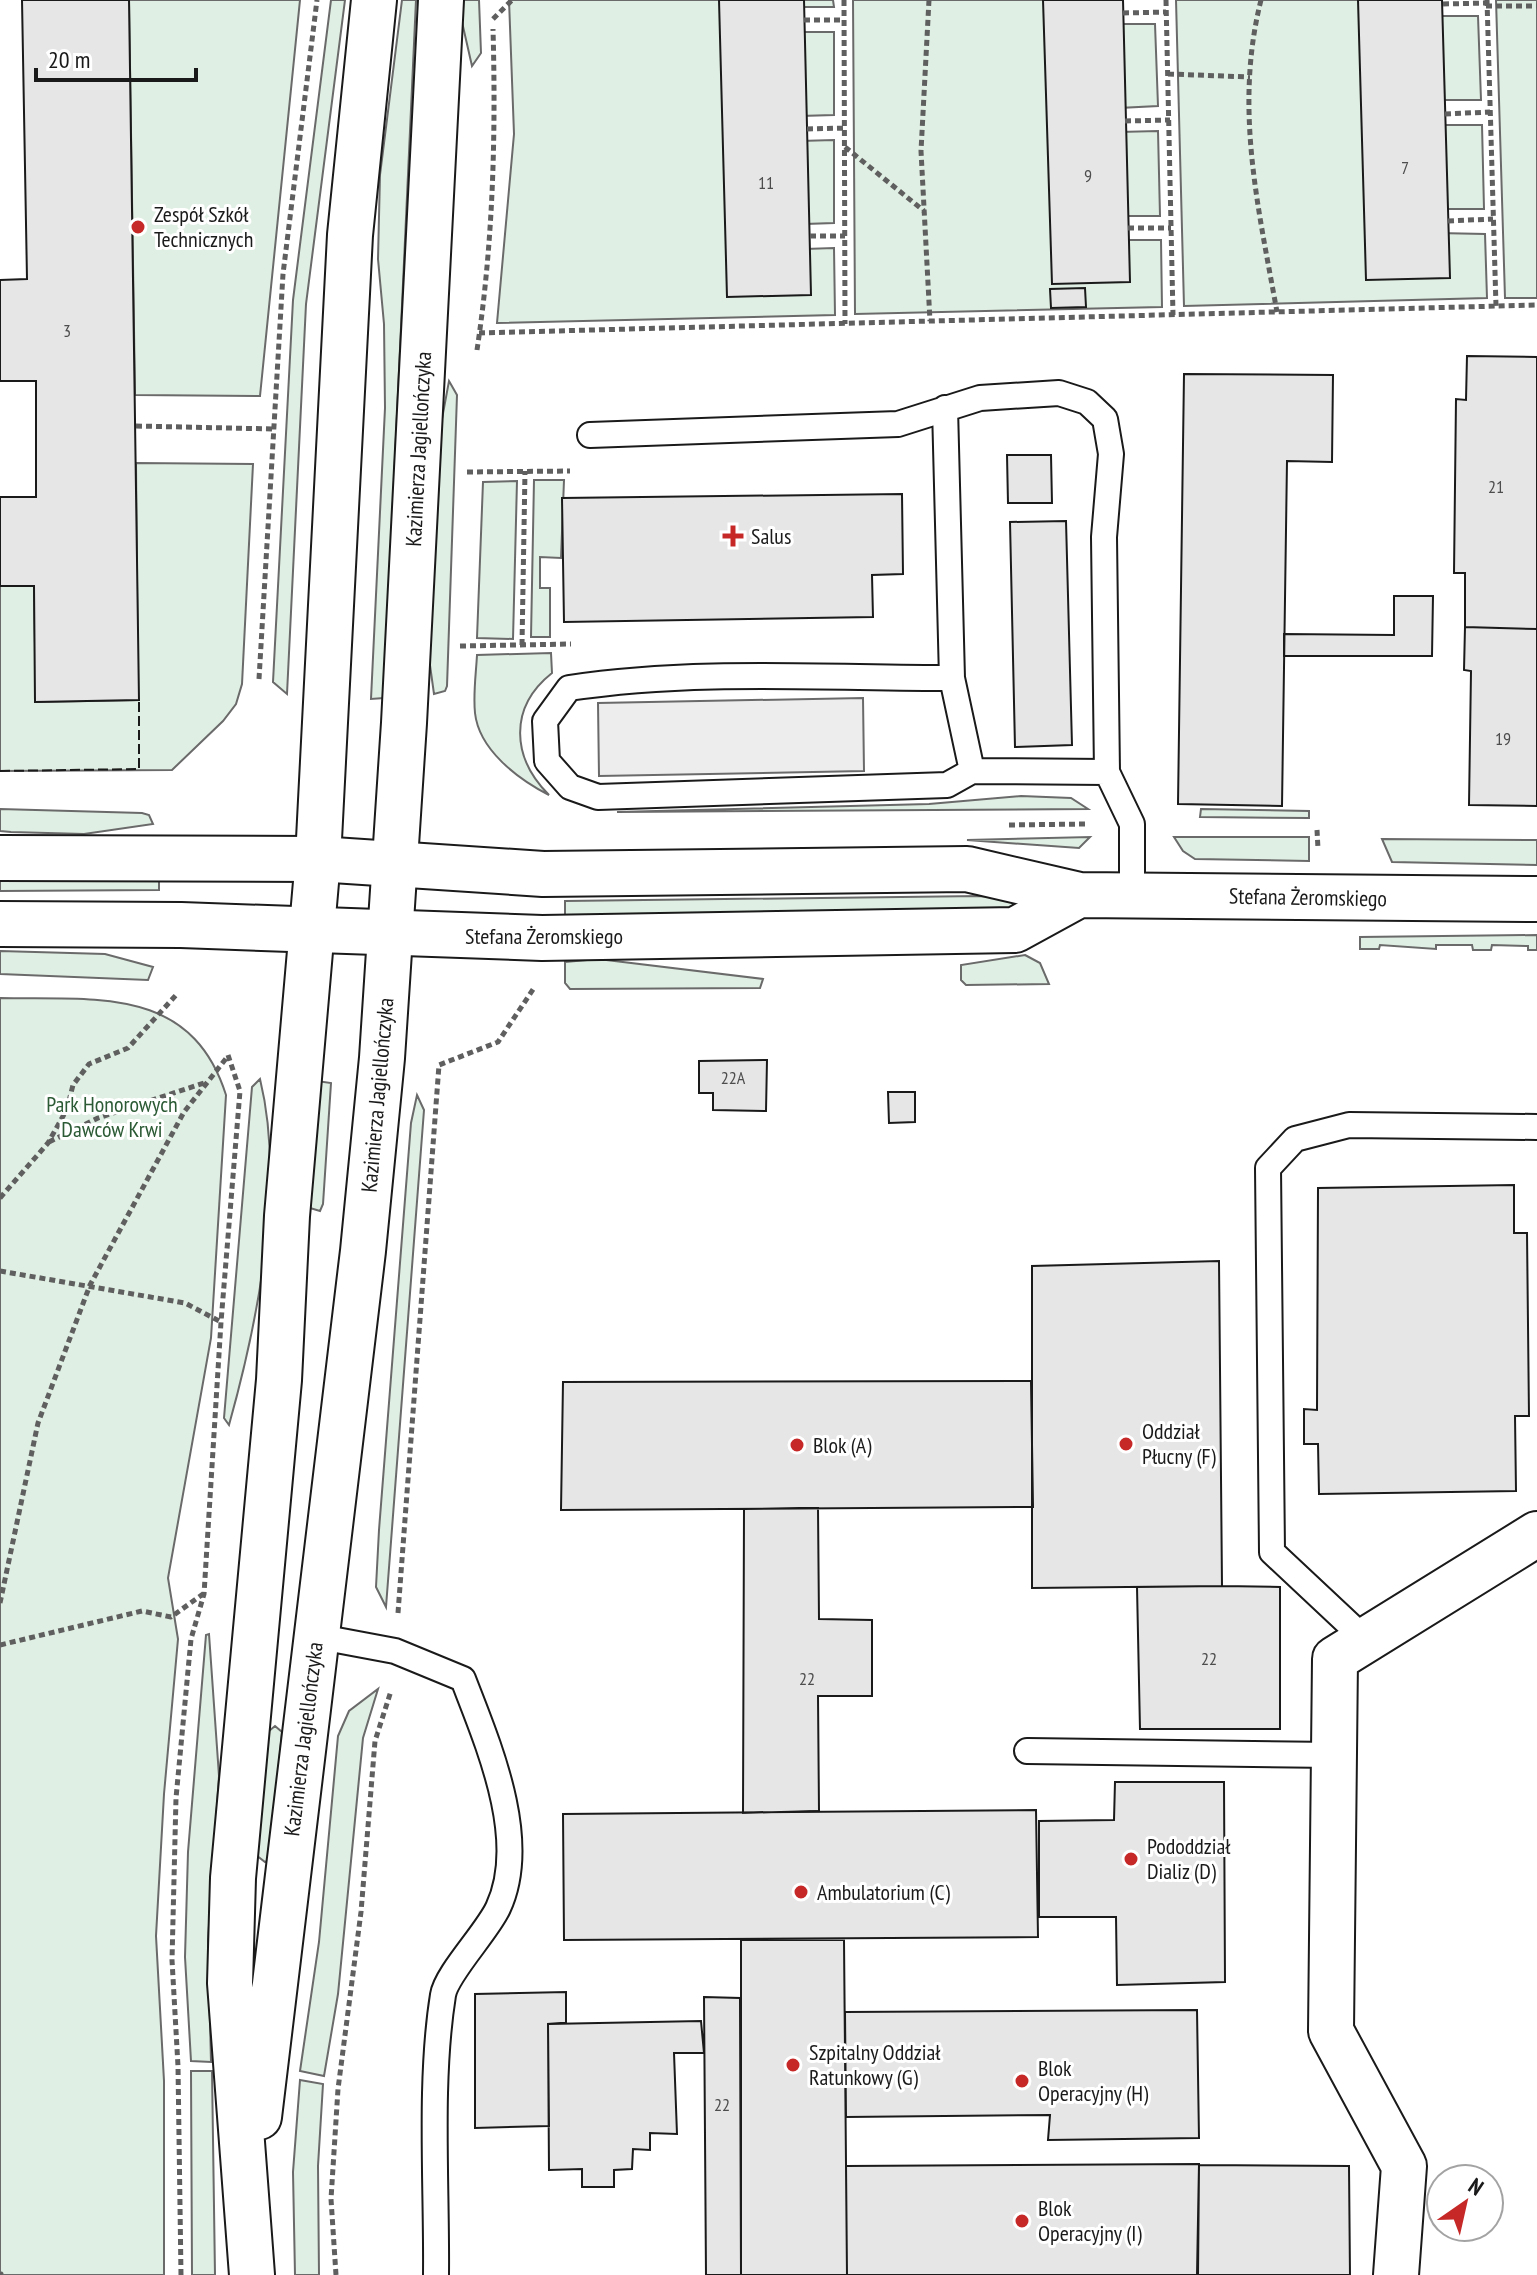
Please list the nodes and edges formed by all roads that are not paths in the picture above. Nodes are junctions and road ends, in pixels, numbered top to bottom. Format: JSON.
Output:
{"nodes":[{"id":1,"x":374,"y":0,"type":"edge"},
{"id":2,"x":441,"y":0,"type":"edge"},
{"id":3,"x":945,"y":408,"type":"junction"},
{"id":4,"x":590,"y":435,"type":"dead end"},
{"id":5,"x":952,"y":678,"type":"junction"},
{"id":6,"x":972,"y":771,"type":"junction"},
{"id":7,"x":1107,"y":772,"type":"junction"},
{"id":8,"x":0,"y":858,"type":"edge"},
{"id":9,"x":318,"y":859,"type":"junction"},
{"id":10,"x":395,"y":864,"type":"junction"},
{"id":11,"x":1132,"y":894,"type":"junction"},
{"id":12,"x":1079,"y":895,"type":"junction"},
{"id":13,"x":1537,"y":899,"type":"edge"},
{"id":14,"x":0,"y":924,"type":"edge"},
{"id":15,"x":313,"y":930,"type":"junction"},
{"id":16,"x":391,"y":934,"type":"junction"},
{"id":17,"x":1537,"y":1127,"type":"edge"},
{"id":18,"x":1537,"y":1534,"type":"edge"},
{"id":19,"x":315,"y":1636,"type":"junction"},
{"id":20,"x":1367,"y":1641,"type":"junction"},
{"id":21,"x":1027,"y":1751,"type":"dead end"},
{"id":22,"x":1334,"y":1755,"type":"junction"},
{"id":23,"x":246,"y":2185,"type":"junction"},
{"id":24,"x":252,"y":2275,"type":"edge"},
{"id":25,"x":436,"y":2275,"type":"edge"},
{"id":26,"x":1396,"y":2275,"type":"edge"}],
"edges":[{"from":1,"to":9,"type":"main road","name":"Kazimierza Jagiellończyka"},
{"from":2,"to":10,"type":"main road","name":"Kazimierza Jagiellończyka"},
{"from":3,"to":4,"type":"lane"},
{"from":3,"to":5,"type":"lane"},
{"from":3,"to":7,"type":"lane"},
{"from":5,"to":6,"type":"lane"},
{"from":5,"to":6,"type":"lane"},
{"from":6,"to":7,"type":"lane"},
{"from":7,"to":11,"type":"lane"},
{"from":8,"to":9,"type":"main road","name":"Stefana Żeromskiego"},
{"from":9,"to":10,"type":"main road","name":"Stefana Żeromskiego"},
{"from":9,"to":15,"type":"main road","name":"Kazimierza Jagiellończyka"},
{"from":10,"to":12,"type":"main road","name":"Stefana Żeromskiego"},
{"from":10,"to":16,"type":"main road","name":"Kazimierza Jagiellończyka"},
{"from":11,"to":12,"type":"main road","name":"Stefana Żeromskiego"},
{"from":11,"to":13,"type":"main road","name":"Stefana Żeromskiego"},
{"from":12,"to":16,"type":"main road","name":"Stefana Żeromskiego"},
{"from":14,"to":15,"type":"main road","name":"Stefana Żeromskiego"},
{"from":15,"to":16,"type":"main road","name":"Stefana Żeromskiego"},
{"from":15,"to":23,"type":"main road","name":"Kazimierza Jagiellończyka"},
{"from":16,"to":19,"type":"main road","name":"Kazimierza Jagiellończyka"},
{"from":17,"to":20,"type":"lane"},
{"from":18,"to":20,"type":"main road"},
{"from":19,"to":23,"type":"main road","name":"Kazimierza Jagiellończyka"},
{"from":19,"to":25,"type":"lane"},
{"from":20,"to":22,"type":"main road"},
{"from":21,"to":22,"type":"lane"},
{"from":22,"to":26,"type":"main road"},
{"from":23,"to":24,"type":"main road","name":"Kazimierza Jagiellończyka"}]}
